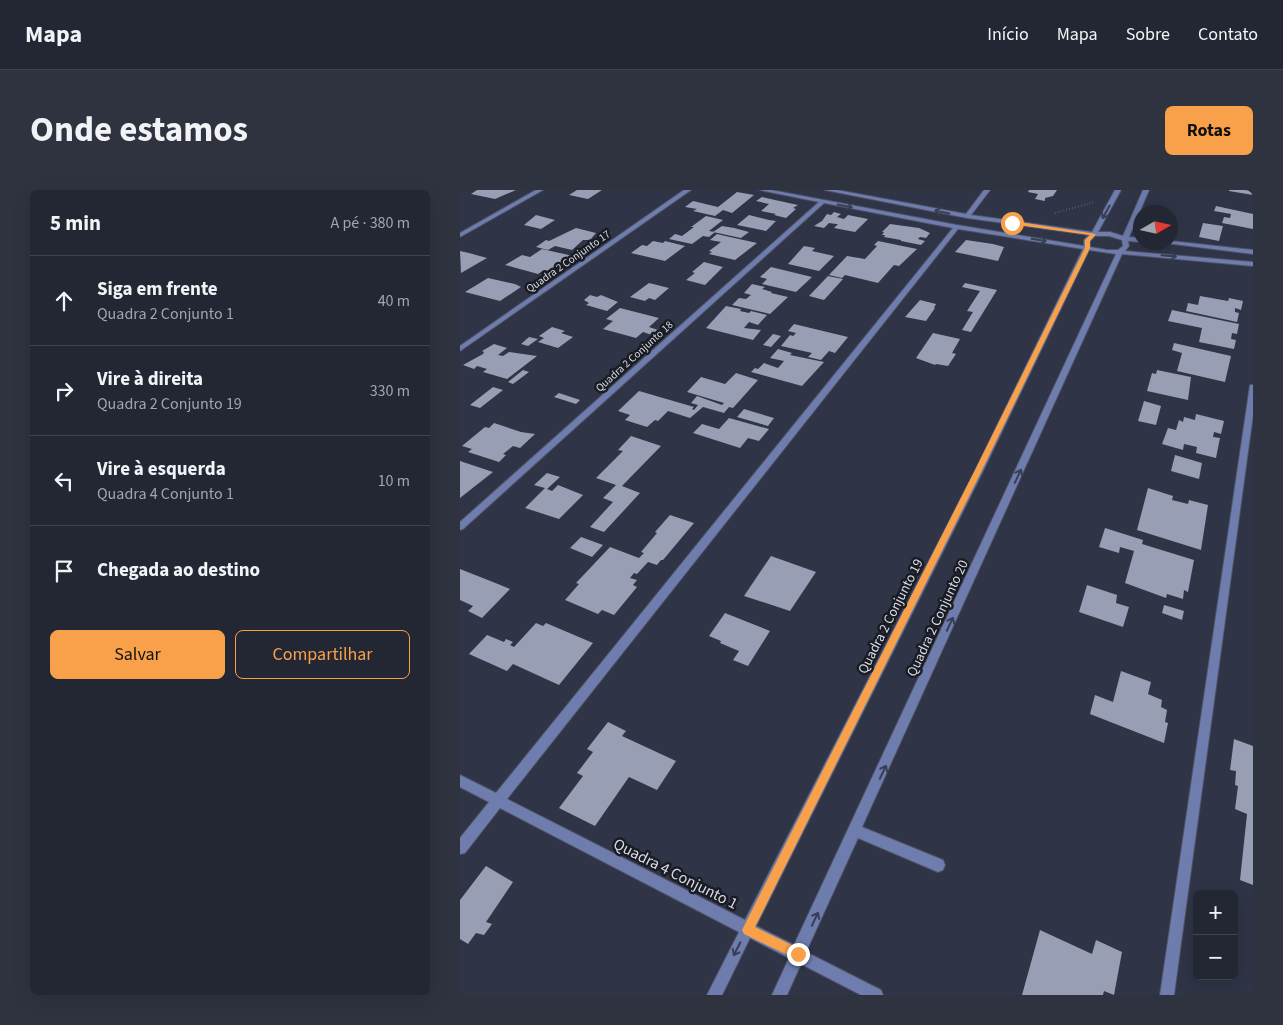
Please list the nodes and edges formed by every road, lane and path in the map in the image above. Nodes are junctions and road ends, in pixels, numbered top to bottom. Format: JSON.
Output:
{"nodes":[{"id":1,"x":540,"y":190,"type":"edge"},
{"id":2,"x":688,"y":190,"type":"edge"},
{"id":3,"x":763,"y":190,"type":"edge"},
{"id":4,"x":832,"y":190,"type":"edge"},
{"id":5,"x":987,"y":190,"type":"edge"},
{"id":6,"x":1118,"y":190,"type":"edge"},
{"id":7,"x":1146,"y":190,"type":"edge"},
{"id":8,"x":1115,"y":196,"type":"junction"},
{"id":9,"x":822,"y":202,"type":"junction"},
{"id":10,"x":967,"y":216,"type":"junction"},
{"id":11,"x":1047,"y":216,"type":"dead end"},
{"id":12,"x":957,"y":227,"type":"junction"},
{"id":13,"x":1094,"y":234,"type":"junction"},
{"id":14,"x":460,"y":236,"type":"edge"},
{"id":15,"x":1125,"y":239,"type":"junction"},
{"id":16,"x":1133,"y":240,"type":"edge"},
{"id":17,"x":1178,"y":244,"type":"edge"},
{"id":18,"x":1087,"y":248,"type":"junction"},
{"id":19,"x":1120,"y":252,"type":"junction"},
{"id":20,"x":1253,"y":252,"type":"edge"},
{"id":21,"x":1253,"y":264,"type":"edge"},
{"id":22,"x":460,"y":349,"type":"edge"},
{"id":23,"x":1253,"y":387,"type":"edge"},
{"id":24,"x":460,"y":527,"type":"edge"},
{"id":25,"x":460,"y":781,"type":"edge"},
{"id":26,"x":498,"y":800,"type":"junction"},
{"id":27,"x":856,"y":831,"type":"junction"},
{"id":28,"x":460,"y":848,"type":"edge"},
{"id":29,"x":938,"y":865,"type":"dead end"},
{"id":30,"x":748,"y":930,"type":"junction"},
{"id":31,"x":798,"y":954,"type":"junction"},
{"id":32,"x":714,"y":995,"type":"edge"},
{"id":33,"x":780,"y":995,"type":"edge"},
{"id":34,"x":876,"y":995,"type":"edge"},
{"id":35,"x":1167,"y":995,"type":"edge"}],
"edges":[{"from":1,"to":14,"type":"street"},
{"from":2,"to":22,"type":"street","name":"Quadra 2 Conjunto 17"},
{"from":3,"to":9,"type":"street"},
{"from":10,"to":4,"type":"street","one_way":true},
{"from":5,"to":10,"type":"street"},
{"from":6,"to":8,"type":"street"},
{"from":7,"to":15,"type":"street"},
{"from":8,"to":11,"type":"path"},
{"from":8,"to":13,"type":"street","one_way":true},
{"from":9,"to":12,"type":"street","one_way":true},
{"from":9,"to":24,"type":"street","name":"Quadra 2 Conjunto 18"},
{"from":10,"to":13,"type":"street"},
{"from":12,"to":18,"type":"street","one_way":true},
{"from":12,"to":26,"type":"street"},
{"from":13,"to":15,"type":"street"},
{"from":13,"to":18,"type":"street","name":"Quadra 2 Conjunto 19"},
{"from":15,"to":16,"type":"street"},
{"from":15,"to":19,"type":"street","name":"Quadra 2 Conjunto 20"},
{"from":17,"to":20,"type":"street"},
{"from":18,"to":19,"type":"street"},
{"from":18,"to":30,"type":"street","name":"Quadra 2 Conjunto 19"},
{"from":19,"to":21,"type":"street","one_way":true},
{"from":27,"to":19,"type":"street","name":"Quadra 2 Conjunto 20","one_way":true},
{"from":23,"to":35,"type":"street"},
{"from":25,"to":26,"type":"street","name":"Quadra 4 Conjunto 1"},
{"from":26,"to":28,"type":"street"},
{"from":26,"to":30,"type":"street","name":"Quadra 4 Conjunto 1"},
{"from":27,"to":29,"type":"street"},
{"from":31,"to":27,"type":"street","name":"Quadra 2 Conjunto 20","one_way":true},
{"from":30,"to":31,"type":"street","name":"Quadra 4 Conjunto 1"},
{"from":30,"to":32,"type":"street","name":"Quadra 2 Conjunto 19","one_way":true},
{"from":31,"to":33,"type":"street","name":"Quadra 2 Conjunto 20"},
{"from":31,"to":34,"type":"street","name":"Quadra 4 Conjunto 1"}]}
